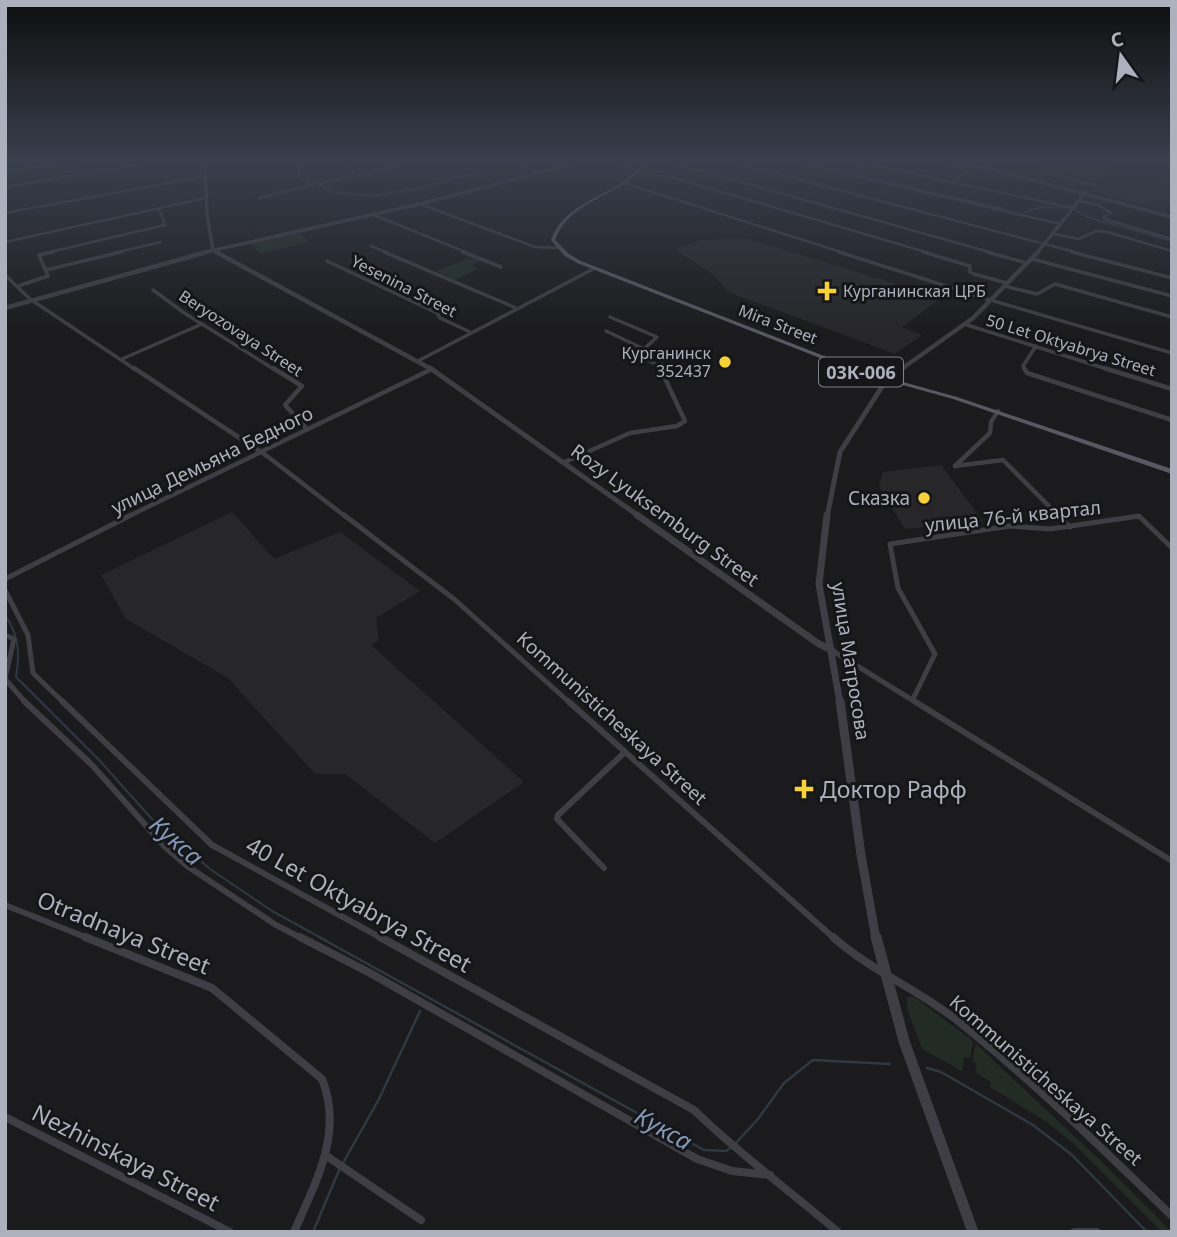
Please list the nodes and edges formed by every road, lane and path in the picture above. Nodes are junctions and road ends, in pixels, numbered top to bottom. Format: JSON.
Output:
{"nodes":[{"id":1,"x":114,"y":219,"type":"edge"},
{"id":2,"x":164,"y":219,"type":"edge"},
{"id":3,"x":209,"y":219,"type":"edge"},
{"id":4,"x":357,"y":219,"type":"edge"},
{"id":5,"x":383,"y":219,"type":"edge"},
{"id":6,"x":459,"y":219,"type":"edge"},
{"id":7,"x":569,"y":219,"type":"edge"},
{"id":8,"x":736,"y":219,"type":"edge"},
{"id":9,"x":813,"y":219,"type":"edge"},
{"id":10,"x":876,"y":219,"type":"edge"},
{"id":11,"x":948,"y":219,"type":"edge"},
{"id":12,"x":1036,"y":219,"type":"edge"},
{"id":13,"x":1065,"y":219,"type":"edge"},
{"id":14,"x":1105,"y":219,"type":"edge"},
{"id":15,"x":1060,"y":224,"type":"junction"},
{"id":16,"x":1054,"y":234,"type":"junction"},
{"id":17,"x":1172,"y":239,"type":"edge"},
{"id":18,"x":5,"y":242,"type":"edge"},
{"id":19,"x":162,"y":242,"type":"dead end"},
{"id":20,"x":1045,"y":244,"type":"junction"},
{"id":21,"x":371,"y":246,"type":"dead end"},
{"id":22,"x":560,"y":248,"type":"junction"},
{"id":23,"x":213,"y":250,"type":"junction"},
{"id":24,"x":1172,"y":251,"type":"edge"},
{"id":25,"x":327,"y":261,"type":"dead end"},
{"id":26,"x":1029,"y":261,"type":"junction"},
{"id":27,"x":501,"y":267,"type":"dead end"},
{"id":28,"x":595,"y":268,"type":"junction"},
{"id":29,"x":46,"y":271,"type":"junction"},
{"id":30,"x":5,"y":275,"type":"edge"},
{"id":31,"x":1172,"y":278,"type":"edge"},
{"id":32,"x":1005,"y":285,"type":"junction"},
{"id":33,"x":18,"y":286,"type":"junction"},
{"id":34,"x":152,"y":290,"type":"dead end"},
{"id":35,"x":1172,"y":296,"type":"edge"},
{"id":36,"x":991,"y":300,"type":"junction"},
{"id":37,"x":34,"y":301,"type":"junction"},
{"id":38,"x":5,"y":308,"type":"edge"},
{"id":39,"x":516,"y":308,"type":"junction"},
{"id":40,"x":610,"y":317,"type":"dead end"},
{"id":41,"x":1172,"y":317,"type":"edge"},
{"id":42,"x":202,"y":324,"type":"junction"},
{"id":43,"x":964,"y":324,"type":"junction"},
{"id":44,"x":606,"y":331,"type":"dead end"},
{"id":45,"x":470,"y":332,"type":"junction"},
{"id":46,"x":1036,"y":346,"type":"junction"},
{"id":47,"x":644,"y":349,"type":"junction"},
{"id":48,"x":650,"y":353,"type":"junction"},
{"id":49,"x":1172,"y":353,"type":"edge"},
{"id":50,"x":122,"y":359,"type":"junction"},
{"id":51,"x":418,"y":361,"type":"junction"},
{"id":52,"x":659,"y":366,"type":"junction"},
{"id":53,"x":432,"y":369,"type":"junction"},
{"id":54,"x":887,"y":379,"type":"junction"},
{"id":55,"x":1172,"y":389,"type":"edge"},
{"id":56,"x":998,"y":411,"type":"junction"},
{"id":57,"x":1172,"y":420,"type":"edge"},
{"id":58,"x":307,"y":429,"type":"junction"},
{"id":59,"x":260,"y":452,"type":"junction"},
{"id":60,"x":565,"y":462,"type":"junction"},
{"id":61,"x":1172,"y":472,"type":"edge"},
{"id":62,"x":1070,"y":527,"type":"junction"},
{"id":63,"x":1172,"y":548,"type":"edge"},
{"id":64,"x":5,"y":579,"type":"edge"},
{"id":65,"x":5,"y":590,"type":"edge"},
{"id":66,"x":5,"y":635,"type":"edge"},
{"id":67,"x":833,"y":651,"type":"junction"},
{"id":68,"x":913,"y":699,"type":"junction"},
{"id":69,"x":624,"y":753,"type":"junction"},
{"id":70,"x":1172,"y":861,"type":"edge"},
{"id":71,"x":604,"y":868,"type":"dead end"},
{"id":72,"x":5,"y":905,"type":"edge"},
{"id":73,"x":885,"y":975,"type":"junction"},
{"id":74,"x":322,"y":1079,"type":"joint"},
{"id":75,"x":5,"y":1116,"type":"edge"},
{"id":76,"x":728,"y":1142,"type":"joint"},
{"id":77,"x":735,"y":1150,"type":"joint"},
{"id":78,"x":326,"y":1155,"type":"junction"},
{"id":79,"x":770,"y":1175,"type":"junction"},
{"id":80,"x":1172,"y":1216,"type":"edge"},
{"id":81,"x":421,"y":1220,"type":"dead end"},
{"id":82,"x":230,"y":1232,"type":"edge"},
{"id":83,"x":294,"y":1232,"type":"edge"},
{"id":84,"x":838,"y":1232,"type":"edge"},
{"id":85,"x":973,"y":1232,"type":"edge"},
{"id":86,"x":1074,"y":1232,"type":"edge"},
{"id":87,"x":1097,"y":1232,"type":"edge"}],
"edges":[{"from":1,"to":18,"type":"street"},
{"from":2,"to":29,"type":"street"},
{"from":3,"to":23,"type":"street"},
{"from":4,"to":23,"type":"street"},
{"from":5,"to":27,"type":"street"},
{"from":6,"to":22,"type":"street","name":"Mira Street"},
{"from":7,"to":22,"type":"main road"},
{"from":8,"to":36,"type":"street"},
{"from":9,"to":32,"type":"street"},
{"from":10,"to":26,"type":"street"},
{"from":11,"to":20,"type":"street"},
{"from":12,"to":15,"type":"street"},
{"from":13,"to":15,"type":"street","name":"улица Матросова"},
{"from":14,"to":17,"type":"street"},
{"from":15,"to":16,"type":"street","name":"улица Матросова"},
{"from":16,"to":20,"type":"street","name":"улица Матросова"},
{"from":16,"to":24,"type":"street"},
{"from":19,"to":29,"type":"street"},
{"from":20,"to":26,"type":"street","name":"улица Матросова"},
{"from":20,"to":31,"type":"street"},
{"from":21,"to":39,"type":"street"},
{"from":22,"to":28,"type":"main road","name":"Mira Street","number":"03К-006"},
{"from":23,"to":37,"type":"street"},
{"from":23,"to":51,"type":"street","name":"Rozy Lyuksemburg Street"},
{"from":25,"to":45,"type":"street","name":"Yesenina Street"},
{"from":26,"to":32,"type":"street","name":"улица Матросова"},
{"from":26,"to":35,"type":"street"},
{"from":28,"to":39,"type":"street"},
{"from":28,"to":54,"type":"main road","name":"Mira Street","number":"03К-006"},
{"from":29,"to":33,"type":"street"},
{"from":30,"to":33,"type":"street","name":"Kommunisticheskaya Street"},
{"from":32,"to":36,"type":"street","name":"улица Матросова"},
{"from":32,"to":41,"type":"street"},
{"from":33,"to":37,"type":"street","name":"Kommunisticheskaya Street"},
{"from":34,"to":42,"type":"street","name":"Beryozovaya Street"},
{"from":36,"to":43,"type":"street","name":"улица Матросова"},
{"from":36,"to":49,"type":"street"},
{"from":37,"to":38,"type":"street"},
{"from":37,"to":50,"type":"street","name":"Kommunisticheskaya Street"},
{"from":39,"to":45,"type":"street"},
{"from":40,"to":47,"type":"street"},
{"from":42,"to":50,"type":"street"},
{"from":42,"to":58,"type":"street","name":"Beryozovaya Street"},
{"from":43,"to":46,"type":"street","name":"50 Let Oktyabrya Street"},
{"from":43,"to":54,"type":"street","name":"улица Матросова"},
{"from":44,"to":47,"type":"street"},
{"from":45,"to":51,"type":"street"},
{"from":46,"to":55,"type":"street","name":"50 Let Oktyabrya Street"},
{"from":46,"to":57,"type":"street"},
{"from":47,"to":48,"type":"street"},
{"from":48,"to":52,"type":"street"},
{"from":48,"to":52,"type":"street"},
{"from":50,"to":59,"type":"street","name":"Kommunisticheskaya Street"},
{"from":51,"to":53,"type":"street","name":"Rozy Lyuksemburg Street"},
{"from":52,"to":60,"type":"street"},
{"from":53,"to":58,"type":"street","name":"улица Демьяна Бедного"},
{"from":53,"to":60,"type":"street","name":"Rozy Lyuksemburg Street"},
{"from":54,"to":56,"type":"main road","name":"Mira Street","number":"03К-006"},
{"from":54,"to":67,"type":"street","name":"улица Матросова"},
{"from":56,"to":61,"type":"main road","name":"Mira Street","number":"03К-006"},
{"from":56,"to":62,"type":"street"},
{"from":58,"to":59,"type":"street","name":"улица Демьяна Бедного"},
{"from":59,"to":64,"type":"street","name":"улица Демьяна Бедного"},
{"from":59,"to":69,"type":"street","name":"Kommunisticheskaya Street"},
{"from":60,"to":67,"type":"street","name":"Rozy Lyuksemburg Street"},
{"from":62,"to":63,"type":"street","name":"улица 76-й квартал"},
{"from":62,"to":68,"type":"street","name":"улица 76-й квартал"},
{"from":65,"to":76,"type":"street","name":"40 Let Oktyabrya Street"},
{"from":66,"to":79,"type":"street"},
{"from":67,"to":68,"type":"street","name":"Rozy Lyuksemburg Street"},
{"from":67,"to":73,"type":"street","name":"улица Матросова"},
{"from":68,"to":70,"type":"street","name":"Rozy Lyuksemburg Street"},
{"from":69,"to":71,"type":"street"},
{"from":69,"to":73,"type":"street","name":"Kommunisticheskaya Street"},
{"from":72,"to":74,"type":"street","name":"Otradnaya Street"},
{"from":73,"to":80,"type":"street","name":"Kommunisticheskaya Street"},
{"from":73,"to":85,"type":"street","name":"улица Матросова"},
{"from":74,"to":78,"type":"street"},
{"from":75,"to":82,"type":"street","name":"Nezhinskaya Street"},
{"from":76,"to":77,"type":"street","name":"40 Let Oktyabrya Street"},
{"from":77,"to":79,"type":"street","name":"40 Let Oktyabrya Street"},
{"from":78,"to":81,"type":"street"},
{"from":78,"to":83,"type":"street"},
{"from":79,"to":84,"type":"street","name":"40 Let Oktyabrya Street"},
{"from":86,"to":87,"type":"street"}]}
